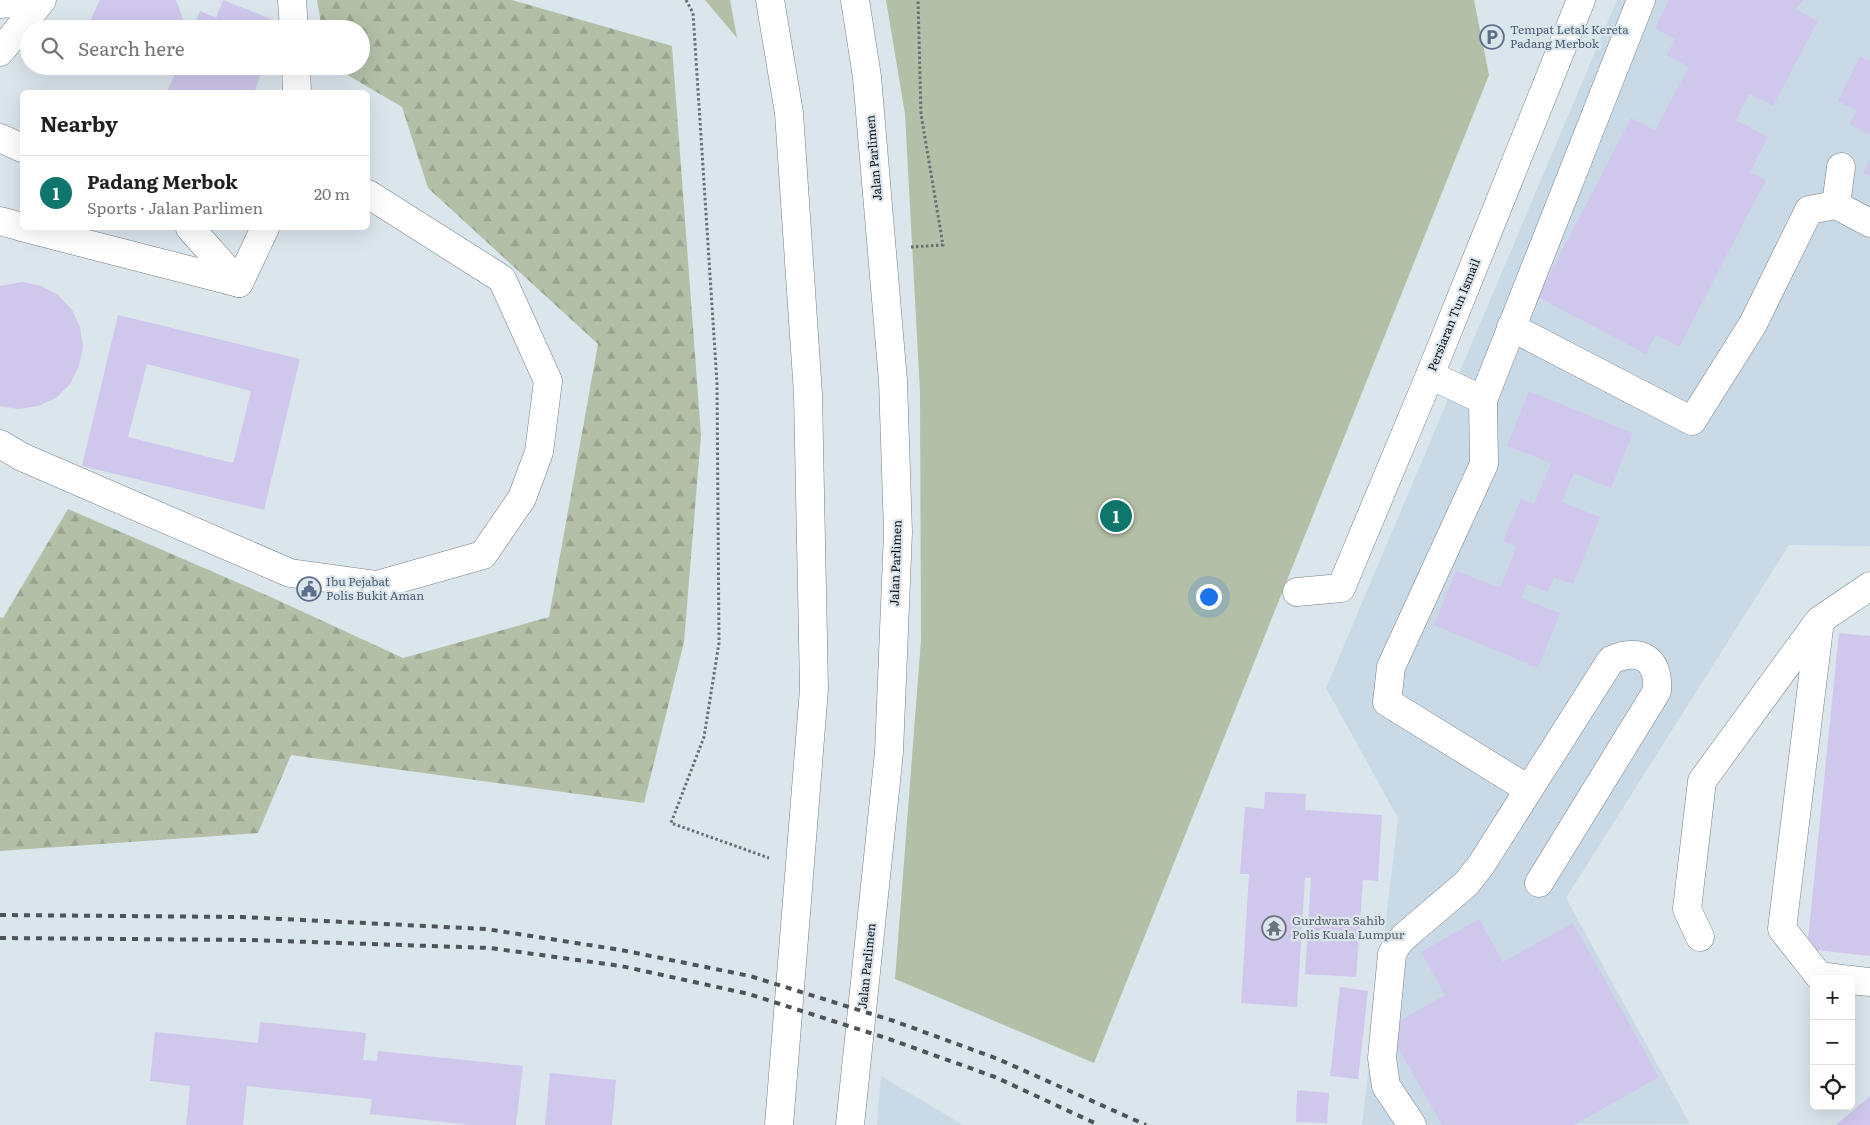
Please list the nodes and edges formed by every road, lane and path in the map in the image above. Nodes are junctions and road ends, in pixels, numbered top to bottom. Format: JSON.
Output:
{"nodes":[{"id":1,"x":686,"y":0,"type":"edge"},
{"id":2,"x":770,"y":0,"type":"edge"},
{"id":3,"x":855,"y":0,"type":"edge"},
{"id":4,"x":918,"y":0,"type":"edge"},
{"id":5,"x":1581,"y":0,"type":"edge"},
{"id":6,"x":1641,"y":0,"type":"edge"},
{"id":7,"x":41,"y":1,"type":"edge"},
{"id":8,"x":291,"y":1,"type":"edge"},
{"id":9,"x":0,"y":4,"type":"edge"},
{"id":10,"x":26,"y":20,"type":"edge"},
{"id":11,"x":293,"y":20,"type":"edge"},
{"id":12,"x":20,"y":27,"type":"edge"},
{"id":13,"x":0,"y":52,"type":"edge"},
{"id":14,"x":296,"y":75,"type":"edge"},
{"id":15,"x":297,"y":90,"type":"edge"},
{"id":16,"x":0,"y":138,"type":"edge"},
{"id":17,"x":20,"y":147,"type":"edge"},
{"id":18,"x":1841,"y":167,"type":"dead end"},
{"id":19,"x":370,"y":195,"type":"edge"},
{"id":20,"x":1836,"y":205,"type":"junction"},
{"id":21,"x":0,"y":221,"type":"edge"},
{"id":22,"x":1870,"y":223,"type":"edge"},
{"id":23,"x":20,"y":226,"type":"edge"},
{"id":24,"x":36,"y":230,"type":"edge"},
{"id":25,"x":192,"y":230,"type":"edge"},
{"id":26,"x":264,"y":230,"type":"edge"},
{"id":27,"x":926,"y":247,"type":"dead end"},
{"id":28,"x":239,"y":283,"type":"junction"},
{"id":29,"x":1511,"y":328,"type":"junction"},
{"id":30,"x":1430,"y":375,"type":"junction"},
{"id":31,"x":1483,"y":400,"type":"junction"},
{"id":32,"x":0,"y":444,"type":"edge"},
{"id":33,"x":1870,"y":586,"type":"edge"},
{"id":34,"x":1297,"y":592,"type":"dead end"},
{"id":35,"x":1820,"y":620,"type":"junction"},
{"id":36,"x":1528,"y":789,"type":"junction"},
{"id":37,"x":771,"y":858,"type":"dead end"},
{"id":38,"x":1539,"y":883,"type":"dead end"},
{"id":39,"x":1700,"y":937,"type":"dead end"},
{"id":40,"x":1818,"y":975,"type":"edge"},
{"id":41,"x":1855,"y":980,"type":"edge"},
{"id":42,"x":1870,"y":982,"type":"edge"},
{"id":43,"x":779,"y":1125,"type":"edge"},
{"id":44,"x":850,"y":1125,"type":"edge"},
{"id":45,"x":1412,"y":1125,"type":"edge"}],
"edges":[{"from":1,"to":37,"type":"path"},
{"from":2,"to":43,"type":"street"},
{"from":3,"to":44,"type":"street","name":"Jalan Parlimen"},
{"from":4,"to":27,"type":"path"},
{"from":5,"to":30,"type":"street","name":"Persiaran Tun Ismail"},
{"from":6,"to":29,"type":"street"},
{"from":7,"to":9,"type":"street"},
{"from":7,"to":10,"type":"street"},
{"from":8,"to":11,"type":"street"},
{"from":12,"to":13,"type":"street"},
{"from":14,"to":15,"type":"street"},
{"from":16,"to":17,"type":"street"},
{"from":18,"to":20,"type":"street"},
{"from":19,"to":32,"type":"street"},
{"from":20,"to":22,"type":"street"},
{"from":20,"to":29,"type":"street"},
{"from":21,"to":23,"type":"street"},
{"from":24,"to":28,"type":"street"},
{"from":25,"to":28,"type":"street"},
{"from":26,"to":28,"type":"street"},
{"from":29,"to":31,"type":"street"},
{"from":30,"to":31,"type":"street"},
{"from":30,"to":34,"type":"street","name":"Persiaran Tun Ismail"},
{"from":31,"to":36,"type":"street"},
{"from":33,"to":35,"type":"street"},
{"from":35,"to":39,"type":"street"},
{"from":35,"to":40,"type":"street"},
{"from":36,"to":38,"type":"street"},
{"from":36,"to":45,"type":"street"},
{"from":41,"to":42,"type":"street"}]}
